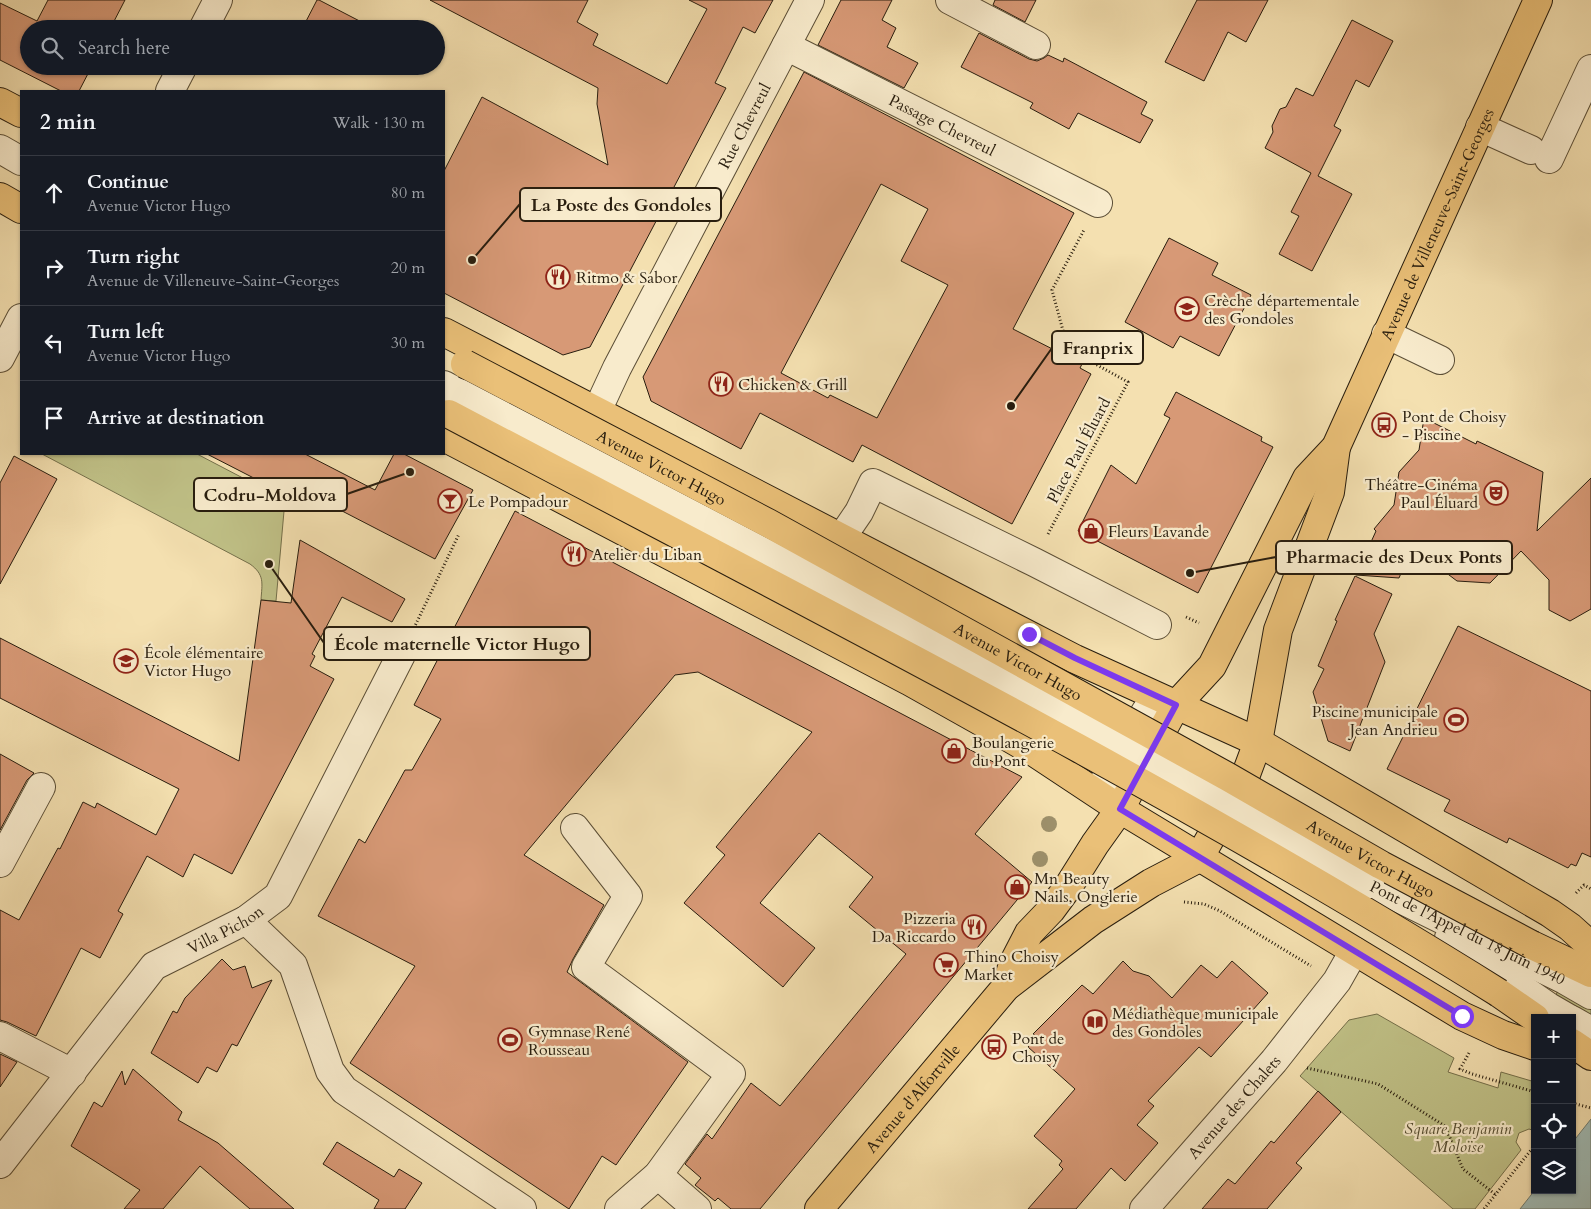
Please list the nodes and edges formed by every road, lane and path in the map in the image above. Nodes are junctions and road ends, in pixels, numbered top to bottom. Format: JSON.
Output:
{"nodes":[{"id":1,"x":218,"y":0,"type":"edge"},
{"id":2,"x":810,"y":0,"type":"edge"},
{"id":3,"x":950,"y":0,"type":"edge"},
{"id":4,"x":1538,"y":0,"type":"edge"},
{"id":5,"x":208,"y":20,"type":"edge"},
{"id":6,"x":1036,"y":45,"type":"dead end"},
{"id":7,"x":786,"y":46,"type":"junction"},
{"id":8,"x":1591,"y":69,"type":"edge"},
{"id":9,"x":178,"y":75,"type":"edge"},
{"id":10,"x":171,"y":90,"type":"edge"},
{"id":11,"x":0,"y":102,"type":"edge"},
{"id":12,"x":20,"y":112,"type":"edge"},
{"id":13,"x":1480,"y":127,"type":"junction"},
{"id":14,"x":0,"y":150,"type":"edge"},
{"id":15,"x":20,"y":160,"type":"edge"},
{"id":16,"x":0,"y":197,"type":"edge"},
{"id":17,"x":1098,"y":203,"type":"joint"},
{"id":18,"x":20,"y":208,"type":"edge"},
{"id":19,"x":20,"y":320,"type":"edge"},
{"id":20,"x":445,"y":333,"type":"edge"},
{"id":21,"x":1386,"y":334,"type":"junction"},
{"id":22,"x":454,"y":356,"type":"edge"},
{"id":23,"x":0,"y":358,"type":"edge"},
{"id":24,"x":1440,"y":360,"type":"dead end"},
{"id":25,"x":448,"y":408,"type":"edge"},
{"id":26,"x":597,"y":411,"type":"junction"},
{"id":27,"x":1336,"y":446,"type":"junction"},
{"id":28,"x":459,"y":534,"type":"dead end"},
{"id":29,"x":842,"y":538,"type":"junction"},
{"id":30,"x":1034,"y":562,"type":"junction"},
{"id":31,"x":1189,"y":618,"type":"dead end"},
{"id":32,"x":1198,"y":622,"type":"dead end"},
{"id":33,"x":1157,"y":625,"type":"dead end"},
{"id":34,"x":402,"y":656,"type":"joint"},
{"id":35,"x":1176,"y":705,"type":"junction"},
{"id":36,"x":1258,"y":742,"type":"junction"},
{"id":37,"x":42,"y":787,"type":"dead end"},
{"id":38,"x":1120,"y":809,"type":"junction"},
{"id":39,"x":575,"y":828,"type":"dead end"},
{"id":40,"x":1200,"y":858,"type":"junction"},
{"id":41,"x":0,"y":863,"type":"edge"},
{"id":42,"x":1370,"y":884,"type":"junction"},
{"id":43,"x":1591,"y":889,"type":"edge"},
{"id":44,"x":1573,"y":898,"type":"dead end"},
{"id":45,"x":1184,"y":902,"type":"dead end"},
{"id":46,"x":246,"y":920,"type":"junction"},
{"id":47,"x":1591,"y":946,"type":"edge"},
{"id":48,"x":1354,"y":951,"type":"junction"},
{"id":49,"x":1591,"y":973,"type":"edge"},
{"id":50,"x":1337,"y":981,"type":"junction"},
{"id":51,"x":1006,"y":988,"type":"junction"},
{"id":52,"x":1591,"y":995,"type":"edge"},
{"id":53,"x":1561,"y":1014,"type":"edge"},
{"id":54,"x":1531,"y":1015,"type":"edge"},
{"id":55,"x":1576,"y":1022,"type":"edge"},
{"id":56,"x":1591,"y":1031,"type":"edge"},
{"id":57,"x":0,"y":1036,"type":"edge"},
{"id":58,"x":1477,"y":1036,"type":"junction"},
{"id":59,"x":1531,"y":1045,"type":"edge"},
{"id":60,"x":1576,"y":1046,"type":"edge"},
{"id":61,"x":1591,"y":1056,"type":"edge"},
{"id":62,"x":1576,"y":1060,"type":"edge"},
{"id":63,"x":1274,"y":1061,"type":"junction"},
{"id":64,"x":1591,"y":1066,"type":"edge"},
{"id":65,"x":72,"y":1073,"type":"junction"},
{"id":66,"x":1531,"y":1091,"type":"edge"},
{"id":67,"x":1576,"y":1103,"type":"edge"},
{"id":68,"x":1591,"y":1108,"type":"edge"},
{"id":69,"x":1533,"y":1149,"type":"edge"},
{"id":70,"x":0,"y":1164,"type":"edge"},
{"id":71,"x":658,"y":1175,"type":"junction"},
{"id":72,"x":1496,"y":1195,"type":"junction"},
{"id":73,"x":522,"y":1209,"type":"edge"},
{"id":74,"x":619,"y":1209,"type":"edge"},
{"id":75,"x":696,"y":1209,"type":"edge"},
{"id":76,"x":819,"y":1209,"type":"edge"},
{"id":77,"x":1144,"y":1209,"type":"edge"},
{"id":78,"x":1484,"y":1209,"type":"edge"}],
"edges":[{"from":1,"to":5,"type":"street"},
{"from":2,"to":7,"type":"street","name":"Rue Chevreul"},
{"from":3,"to":6,"type":"street"},
{"from":4,"to":13,"type":"main road","name":"Avenue de Villeneuve-Saint-Georges"},
{"from":7,"to":17,"type":"street","name":"Passage Chevreul"},
{"from":7,"to":26,"type":"street","name":"Rue Chevreul"},
{"from":8,"to":13,"type":"street"},
{"from":9,"to":10,"type":"street"},
{"from":11,"to":12,"type":"main road"},
{"from":13,"to":21,"type":"main road","name":"Avenue de Villeneuve-Saint-Georges"},
{"from":14,"to":15,"type":"street"},
{"from":16,"to":18,"type":"main road"},
{"from":17,"to":30,"type":"path","name":"Place Paul Éluard"},
{"from":19,"to":23,"type":"street"},
{"from":20,"to":26,"type":"main road","name":"Avenue Victor Hugo"},
{"from":21,"to":24,"type":"street"},
{"from":21,"to":27,"type":"main road","name":"Avenue de Villeneuve-Saint-Georges"},
{"from":22,"to":49,"type":"main road","name":"Avenue Victor Hugo","bridge":true},
{"from":25,"to":38,"type":"main road"},
{"from":25,"to":42,"type":"street","name":"Avenue Victor Hugo","bridge":true},
{"from":25,"to":54,"type":"main road","bridge":true},
{"from":26,"to":29,"type":"main road","name":"Avenue Victor Hugo"},
{"from":27,"to":35,"type":"main road","name":"Avenue de Villeneuve-Saint-Georges"},
{"from":27,"to":36,"type":"main road","name":"Avenue de Villeneuve-Saint-Georges"},
{"from":28,"to":34,"type":"path"},
{"from":29,"to":30,"type":"street"},
{"from":29,"to":35,"type":"main road","name":"Avenue Victor Hugo"},
{"from":30,"to":33,"type":"street"},
{"from":31,"to":32,"type":"path"},
{"from":34,"to":46,"type":"street","name":"Villa Pichon"},
{"from":35,"to":36,"type":"main road","name":"Avenue Victor Hugo"},
{"from":35,"to":38,"type":"main road","name":"Avenue de Villeneuve-Saint-Georges"},
{"from":36,"to":40,"type":"main road"},
{"from":36,"to":47,"type":"main road","name":"Avenue Victor Hugo"},
{"from":37,"to":41,"type":"street"},
{"from":38,"to":40,"type":"main road"},
{"from":38,"to":51,"type":"main road","name":"Avenue d'Alfortville"},
{"from":39,"to":71,"type":"street"},
{"from":40,"to":48,"type":"main road"},
{"from":40,"to":51,"type":"main road","name":"Avenue d'Alfortville"},
{"from":42,"to":52,"type":"street","name":"Pont de l'Appel du 18 Juin 1940"},
{"from":42,"to":53,"type":"street","name":"Pont de l'Appel du 18 Juin 1940"},
{"from":43,"to":44,"type":"path"},
{"from":45,"to":50,"type":"path"},
{"from":46,"to":65,"type":"street","name":"Villa Pichon"},
{"from":46,"to":73,"type":"street"},
{"from":48,"to":50,"type":"street","name":"Avenue des Chalets"},
{"from":48,"to":58,"type":"main road"},
{"from":50,"to":63,"type":"street","name":"Avenue des Chalets"},
{"from":51,"to":76,"type":"main road","name":"Avenue d'Alfortville"},
{"from":55,"to":56,"type":"street"},
{"from":57,"to":65,"type":"street"},
{"from":58,"to":59,"type":"main road"},
{"from":58,"to":66,"type":"path"},
{"from":60,"to":61,"type":"main road"},
{"from":62,"to":64,"type":"main road"},
{"from":63,"to":72,"type":"path"},
{"from":63,"to":77,"type":"street","name":"Avenue des Chalets"},
{"from":65,"to":70,"type":"street","name":"Villa Pichon"},
{"from":67,"to":68,"type":"path"},
{"from":69,"to":72,"type":"path"},
{"from":71,"to":74,"type":"street"},
{"from":71,"to":75,"type":"street"},
{"from":72,"to":78,"type":"path"}]}
